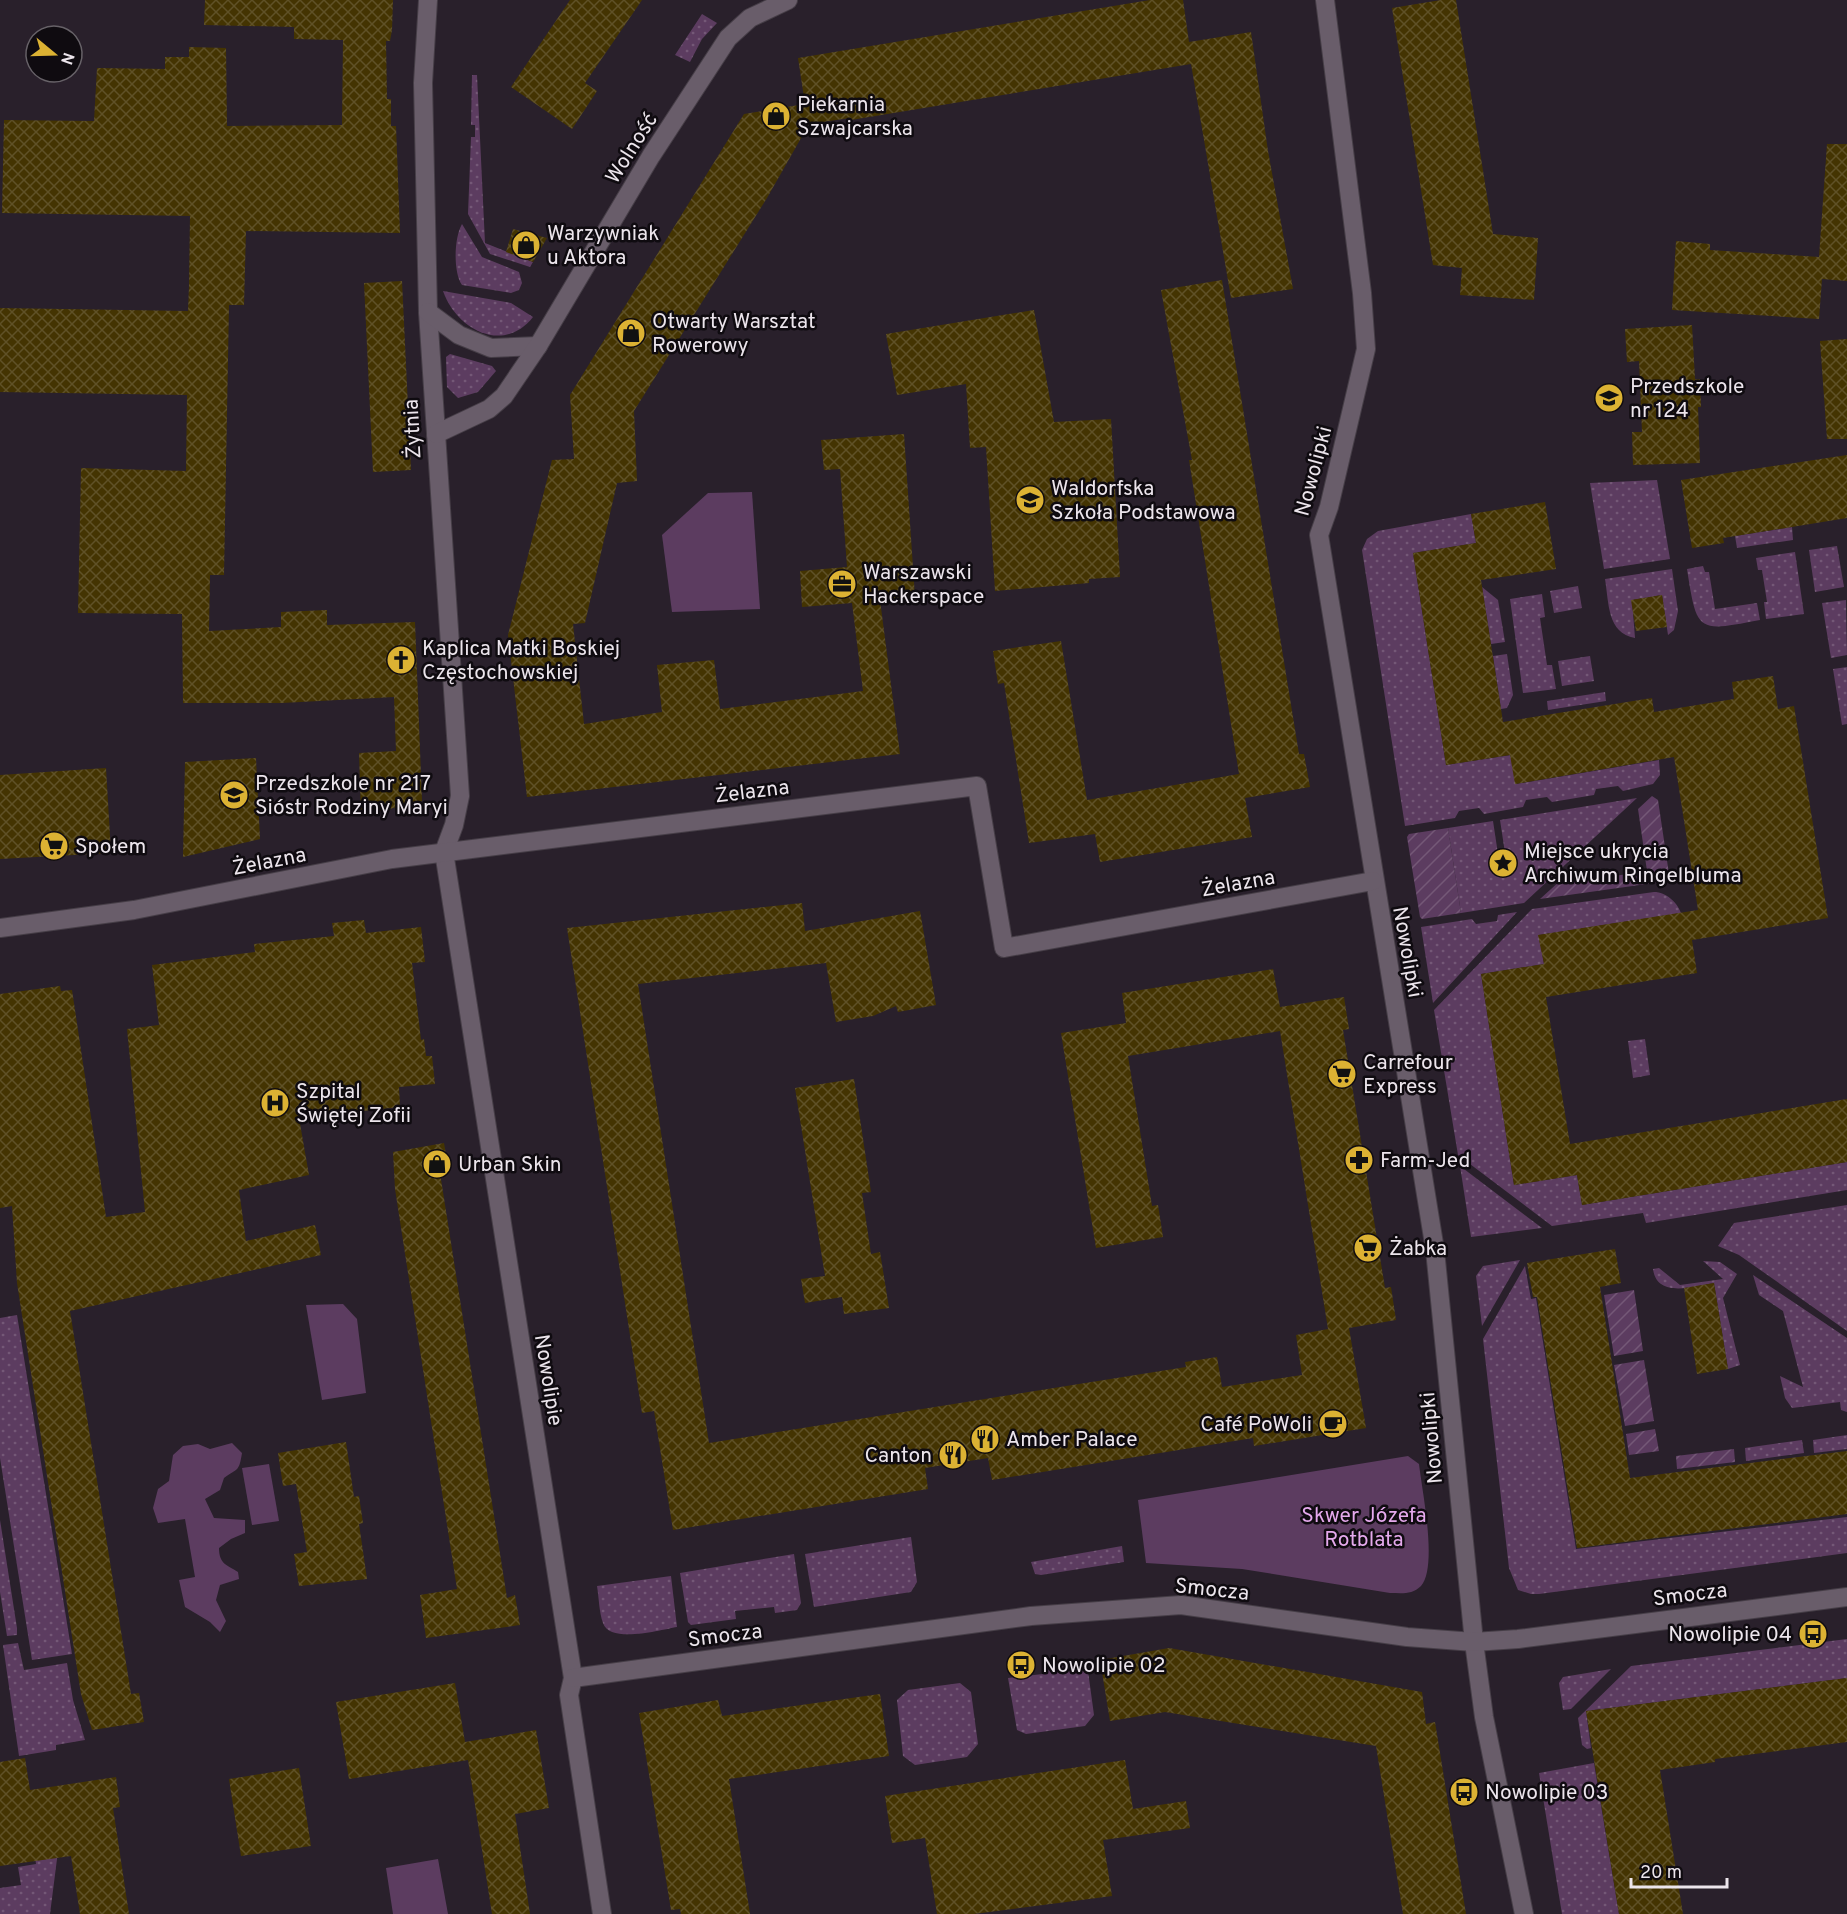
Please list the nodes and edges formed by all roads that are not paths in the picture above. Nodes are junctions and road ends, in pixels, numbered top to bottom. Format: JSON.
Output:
{"nodes":[{"id":1,"x":428,"y":0,"type":"edge"},
{"id":2,"x":788,"y":0,"type":"edge"},
{"id":3,"x":1325,"y":0,"type":"edge"},
{"id":4,"x":428,"y":312,"type":"junction"},
{"id":5,"x":538,"y":346,"type":"junction"},
{"id":6,"x":436,"y":434,"type":"junction"},
{"id":7,"x":444,"y":852,"type":"junction"},
{"id":8,"x":1373,"y":881,"type":"junction"},
{"id":9,"x":0,"y":927,"type":"edge"},
{"id":10,"x":1847,"y":1597,"type":"edge"},
{"id":11,"x":1474,"y":1642,"type":"junction"},
{"id":12,"x":573,"y":1678,"type":"junction"},
{"id":13,"x":602,"y":1914,"type":"edge"},
{"id":14,"x":1524,"y":1914,"type":"edge"}],
"edges":[{"from":1,"to":4,"type":"street","name":"Żytnia"},
{"from":2,"to":5,"type":"street","name":"Wolność"},
{"from":3,"to":8,"type":"street","name":"Nowolipki"},
{"from":4,"to":5,"type":"street"},
{"from":4,"to":6,"type":"street","name":"Żytnia"},
{"from":5,"to":6,"type":"street","name":"Wolność"},
{"from":6,"to":7,"type":"street","name":"Żytnia"},
{"from":7,"to":8,"type":"street","name":"Żelazna"},
{"from":7,"to":9,"type":"street","name":"Żelazna"},
{"from":7,"to":12,"type":"street","name":"Nowolipie"},
{"from":8,"to":11,"type":"street","name":"Nowolipki"},
{"from":10,"to":11,"type":"street","name":"Smocza"},
{"from":11,"to":12,"type":"street","name":"Smocza"},
{"from":11,"to":14,"type":"street","name":"Nowolipki"},
{"from":12,"to":13,"type":"street","name":"Nowolipie"}]}
